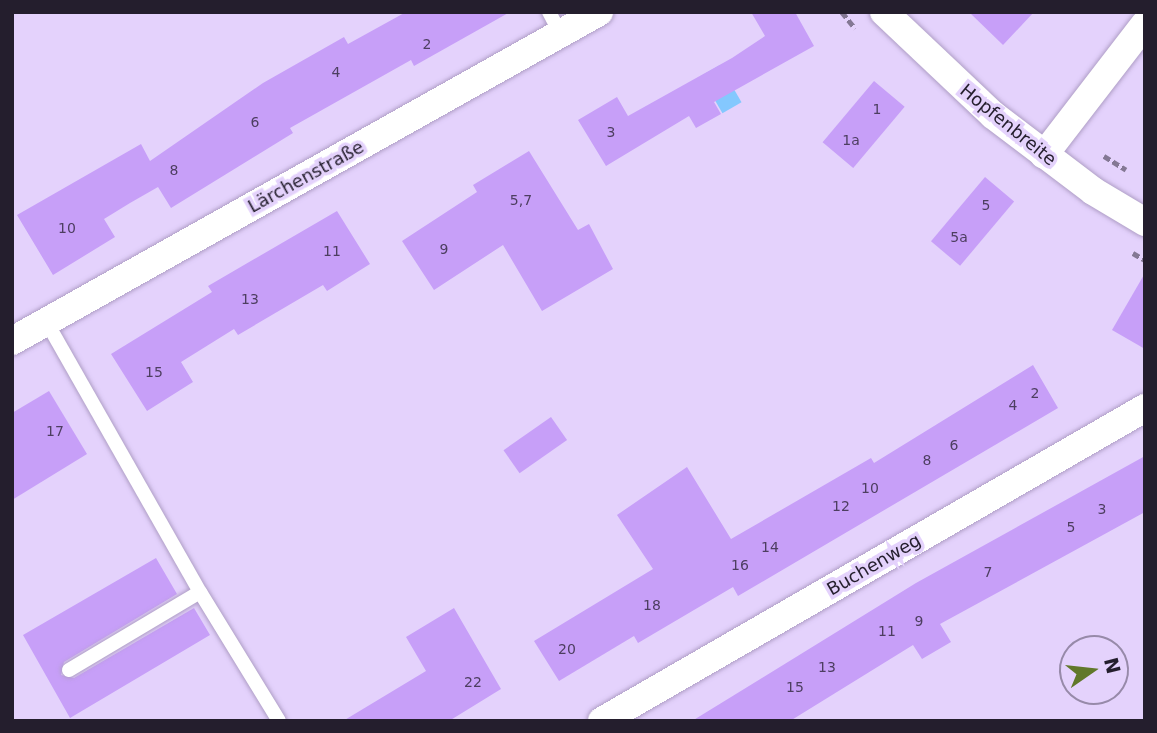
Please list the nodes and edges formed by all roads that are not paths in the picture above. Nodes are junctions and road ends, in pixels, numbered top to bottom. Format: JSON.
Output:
{"nodes":[{"id":1,"x":599,"y":12,"type":"edge"},
{"id":2,"x":884,"y":12,"type":"edge"},
{"id":3,"x":555,"y":24,"type":"edge"},
{"id":4,"x":1145,"y":24,"type":"edge"},
{"id":5,"x":1044,"y":155,"type":"junction"},
{"id":6,"x":1145,"y":222,"type":"edge"},
{"id":7,"x":46,"y":321,"type":"junction"},
{"id":8,"x":12,"y":341,"type":"edge"},
{"id":9,"x":1145,"y":408,"type":"edge"},
{"id":10,"x":200,"y":592,"type":"junction"},
{"id":11,"x":69,"y":670,"type":"dead end"},
{"id":12,"x":279,"y":721,"type":"edge"},
{"id":13,"x":602,"y":721,"type":"edge"}],
"edges":[{"from":1,"to":3,"type":"street","name":"Lärchenstraße"},
{"from":2,"to":5,"type":"street","name":"Hopfenbreite"},
{"from":3,"to":7,"type":"street","name":"Lärchenstraße"},
{"from":4,"to":5,"type":"street"},
{"from":5,"to":6,"type":"street","name":"Hopfenbreite"},
{"from":7,"to":8,"type":"street","name":"Lärchenstraße"},
{"from":7,"to":10,"type":"lane"},
{"from":9,"to":13,"type":"street","name":"Buchenweg"},
{"from":10,"to":11,"type":"lane"},
{"from":10,"to":12,"type":"lane"}]}
